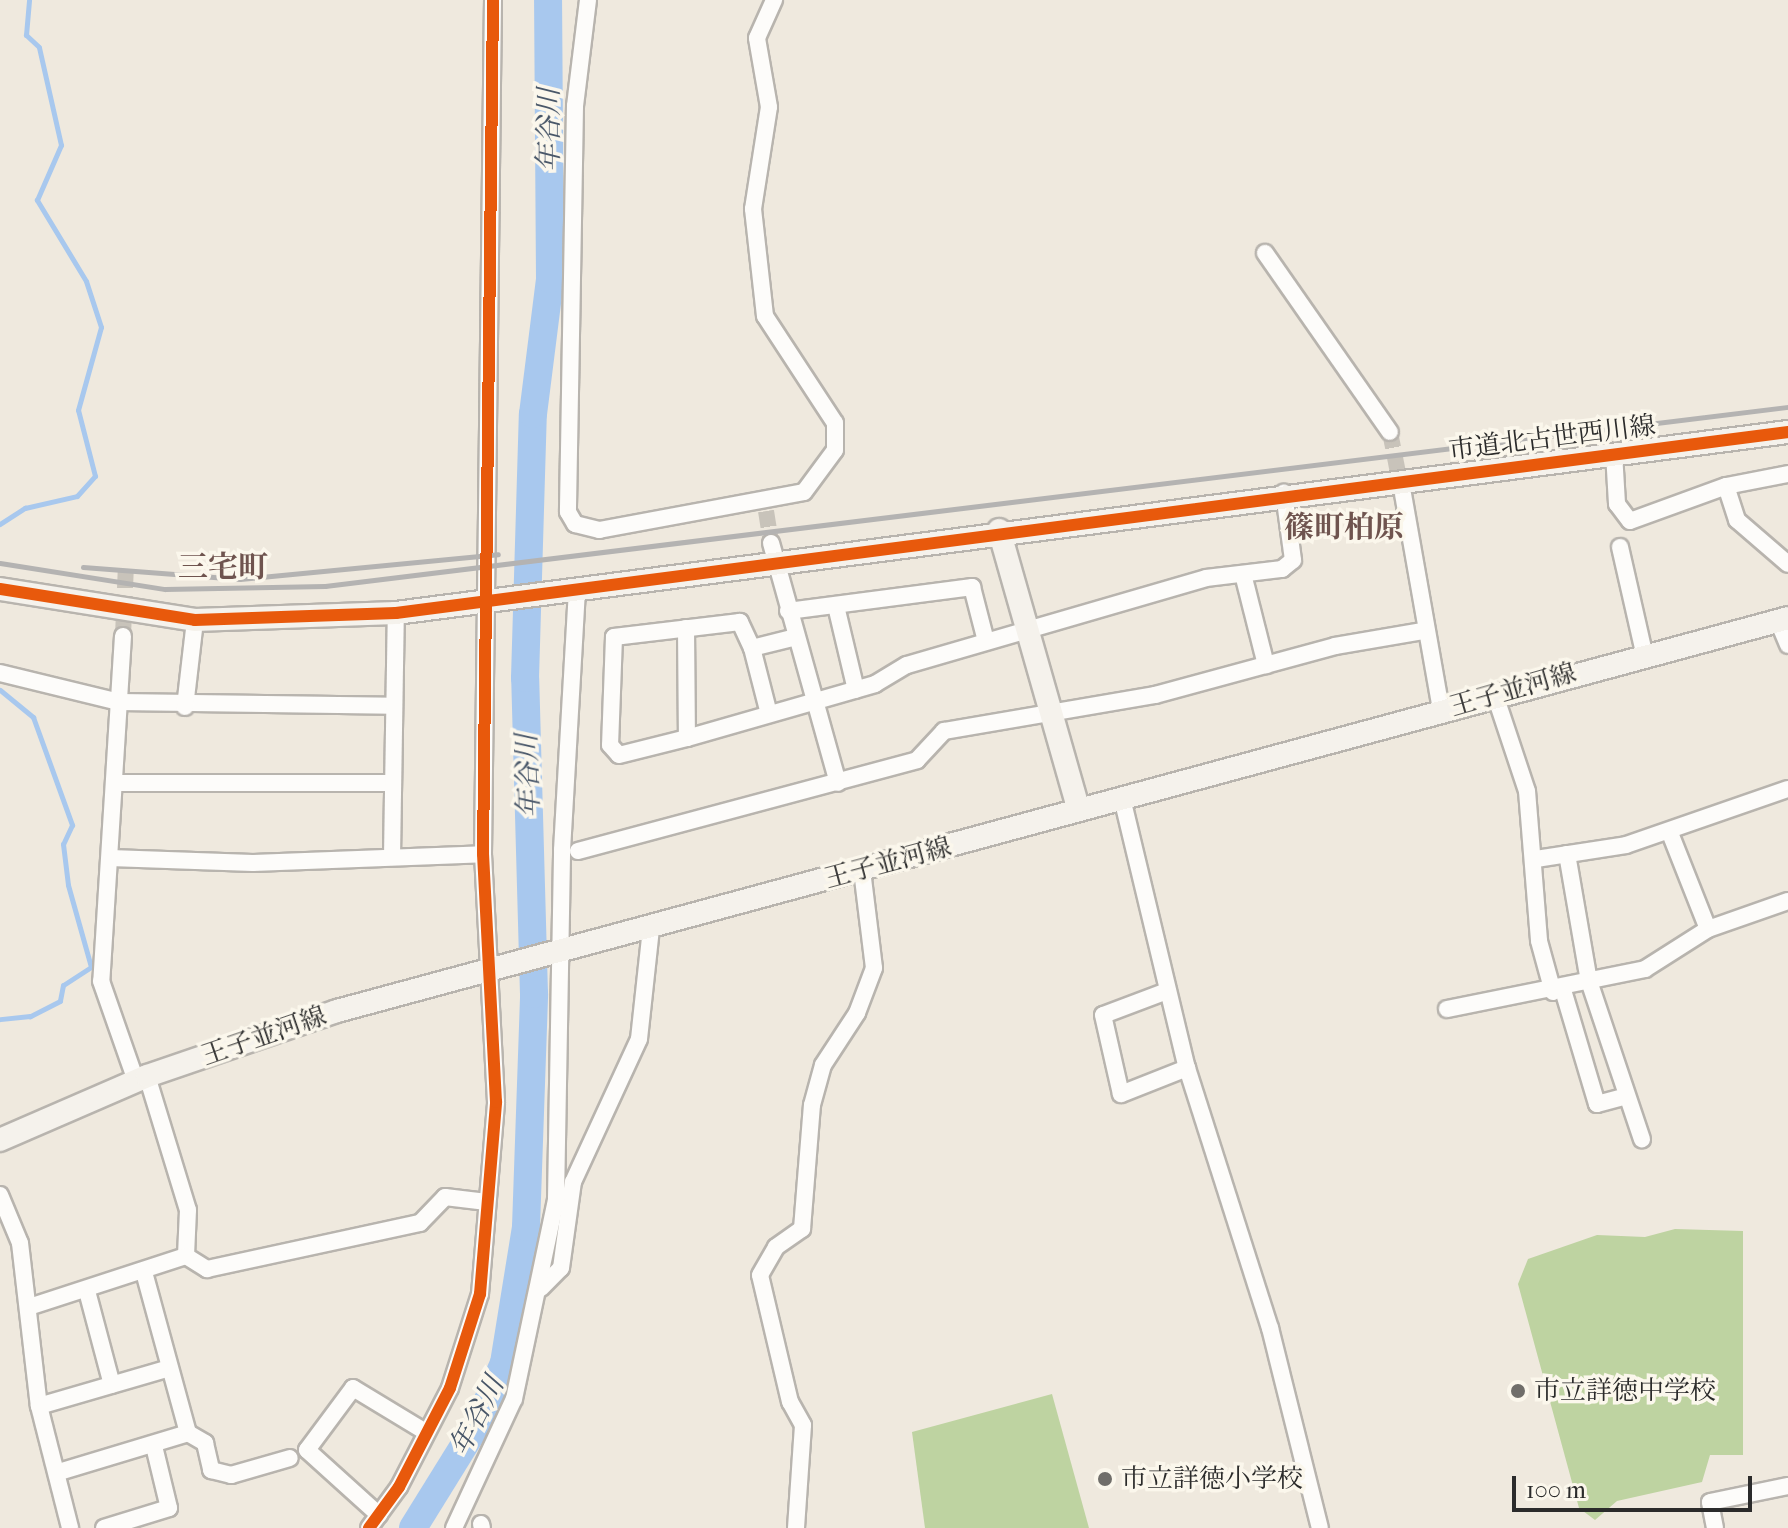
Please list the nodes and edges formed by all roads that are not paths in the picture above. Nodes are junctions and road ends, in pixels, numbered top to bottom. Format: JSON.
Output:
{"nodes":[{"id":1,"x":493,"y":0,"type":"edge"},
{"id":2,"x":588,"y":0,"type":"edge"},
{"id":3,"x":774,"y":0,"type":"edge"},
{"id":4,"x":1265,"y":253,"type":"dead end"},
{"id":5,"x":1390,"y":432,"type":"tunnel mouth"},
{"id":6,"x":1788,"y":432,"type":"edge"},
{"id":7,"x":1614,"y":453,"type":"junction"},
{"id":8,"x":1788,"y":474,"type":"edge"},
{"id":9,"x":1726,"y":486,"type":"junction"},
{"id":10,"x":1284,"y":493,"type":"junction"},
{"id":11,"x":1403,"y":494,"type":"tunnel mouth"},
{"id":12,"x":999,"y":530,"type":"junction"},
{"id":13,"x":1620,"y":547,"type":"dead end"},
{"id":14,"x":773,"y":552,"type":"junction"},
{"id":15,"x":1788,"y":564,"type":"edge"},
{"id":16,"x":1244,"y":578,"type":"junction"},
{"id":17,"x":0,"y":589,"type":"edge"},
{"id":18,"x":567,"y":592,"type":"junction"},
{"id":19,"x":495,"y":602,"type":"junction"},
{"id":20,"x":836,"y":606,"type":"junction"},
{"id":21,"x":788,"y":611,"type":"junction"},
{"id":22,"x":396,"y":613,"type":"junction"},
{"id":23,"x":195,"y":620,"type":"junction"},
{"id":24,"x":1783,"y":620,"type":"edge"},
{"id":25,"x":686,"y":628,"type":"junction"},
{"id":26,"x":1026,"y":630,"type":"junction"},
{"id":27,"x":1423,"y":631,"type":"junction"},
{"id":28,"x":123,"y":636,"type":"tunnel mouth"},
{"id":29,"x":796,"y":637,"type":"junction"},
{"id":30,"x":986,"y":641,"type":"junction"},
{"id":31,"x":1788,"y":645,"type":"edge"},
{"id":32,"x":752,"y":648,"type":"junction"},
{"id":33,"x":1644,"y":653,"type":"junction"},
{"id":34,"x":1266,"y":665,"type":"junction"},
{"id":35,"x":0,"y":673,"type":"edge"},
{"id":36,"x":856,"y":690,"type":"junction"},
{"id":37,"x":1495,"y":695,"type":"junction"},
{"id":38,"x":814,"y":701,"type":"junction"},
{"id":39,"x":119,"y":702,"type":"junction"},
{"id":40,"x":393,"y":706,"type":"junction"},
{"id":41,"x":185,"y":707,"type":"junction"},
{"id":42,"x":1441,"y":710,"type":"junction"},
{"id":43,"x":1051,"y":713,"type":"junction"},
{"id":44,"x":769,"y":714,"type":"junction"},
{"id":45,"x":687,"y":738,"type":"junction"},
{"id":46,"x":115,"y":783,"type":"junction"},
{"id":47,"x":392,"y":783,"type":"junction"},
{"id":48,"x":838,"y":783,"type":"junction"},
{"id":49,"x":1788,"y":789,"type":"edge"},
{"id":50,"x":1122,"y":798,"type":"junction"},
{"id":51,"x":1079,"y":810,"type":"junction"},
{"id":52,"x":1670,"y":833,"type":"junction"},
{"id":53,"x":578,"y":851,"type":"dead end"},
{"id":54,"x":483,"y":854,"type":"junction"},
{"id":55,"x":1567,"y":854,"type":"junction"},
{"id":56,"x":392,"y":857,"type":"junction"},
{"id":57,"x":110,"y":858,"type":"junction"},
{"id":58,"x":1536,"y":859,"type":"junction"},
{"id":59,"x":862,"y":870,"type":"junction"},
{"id":60,"x":1788,"y":901,"type":"edge"},
{"id":61,"x":651,"y":929,"type":"junction"},
{"id":62,"x":1708,"y":929,"type":"junction"},
{"id":63,"x":556,"y":952,"type":"junction"},
{"id":64,"x":494,"y":966,"type":"junction"},
{"id":65,"x":1589,"y":981,"type":"junction"},
{"id":66,"x":1167,"y":991,"type":"junction"},
{"id":67,"x":1558,"y":991,"type":"junction"},
{"id":68,"x":1447,"y":1009,"type":"dead end"},
{"id":69,"x":1187,"y":1068,"type":"junction"},
{"id":70,"x":142,"y":1078,"type":"junction"},
{"id":71,"x":1626,"y":1096,"type":"junction"},
{"id":72,"x":1642,"y":1139,"type":"dead end"},
{"id":73,"x":0,"y":1140,"type":"edge"},
{"id":74,"x":0,"y":1195,"type":"edge"},
{"id":75,"x":487,"y":1202,"type":"junction"},
{"id":76,"x":186,"y":1256,"type":"junction"},
{"id":77,"x":144,"y":1272,"type":"junction"},
{"id":78,"x":541,"y":1288,"type":"junction"},
{"id":79,"x":87,"y":1291,"type":"junction"},
{"id":80,"x":32,"y":1306,"type":"junction"},
{"id":81,"x":170,"y":1368,"type":"junction"},
{"id":82,"x":112,"y":1385,"type":"junction"},
{"id":83,"x":39,"y":1406,"type":"junction"},
{"id":84,"x":424,"y":1431,"type":"junction"},
{"id":85,"x":188,"y":1433,"type":"junction"},
{"id":86,"x":154,"y":1446,"type":"junction"},
{"id":87,"x":290,"y":1458,"type":"dead end"},
{"id":88,"x":59,"y":1472,"type":"junction"},
{"id":89,"x":1788,"y":1486,"type":"edge"},
{"id":90,"x":374,"y":1521,"type":"edge"},
{"id":91,"x":70,"y":1528,"type":"edge"},
{"id":92,"x":104,"y":1528,"type":"edge"},
{"id":93,"x":454,"y":1528,"type":"edge"},
{"id":94,"x":796,"y":1528,"type":"edge"},
{"id":95,"x":1320,"y":1528,"type":"edge"},
{"id":96,"x":1715,"y":1528,"type":"edge"}],
"edges":[{"from":1,"to":19,"type":"street"},
{"from":2,"to":3,"type":"street"},
{"from":4,"to":5,"type":"street"},
{"from":6,"to":7,"type":"street","name":"市道北古世西川線"},
{"from":7,"to":9,"type":"street"},
{"from":7,"to":10,"type":"street","name":"市道北古世西川線"},
{"from":8,"to":9,"type":"street"},
{"from":9,"to":15,"type":"street"},
{"from":10,"to":12,"type":"street","name":"市道北古世西川線"},
{"from":10,"to":16,"type":"street"},
{"from":11,"to":27,"type":"street"},
{"from":12,"to":14,"type":"street","name":"市道北古世西川線"},
{"from":12,"to":26,"type":"street"},
{"from":13,"to":33,"type":"street"},
{"from":14,"to":18,"type":"street","name":"市道北古世西川線"},
{"from":14,"to":21,"type":"street"},
{"from":16,"to":26,"type":"street"},
{"from":16,"to":34,"type":"street"},
{"from":17,"to":23,"type":"street","name":"市道北古世西川線"},
{"from":18,"to":19,"type":"street","name":"市道北古世西川線"},
{"from":18,"to":63,"type":"street"},
{"from":19,"to":22,"type":"street","name":"市道北古世西川線"},
{"from":19,"to":54,"type":"street"},
{"from":20,"to":21,"type":"street"},
{"from":20,"to":30,"type":"street"},
{"from":20,"to":36,"type":"street"},
{"from":21,"to":29,"type":"street"},
{"from":22,"to":23,"type":"street","name":"市道北古世西川線"},
{"from":22,"to":40,"type":"street"},
{"from":23,"to":41,"type":"street"},
{"from":24,"to":31,"type":"street"},
{"from":24,"to":33,"type":"street","name":"王子並河線"},
{"from":25,"to":32,"type":"street"},
{"from":25,"to":45,"type":"street"},
{"from":25,"to":45,"type":"street"},
{"from":26,"to":30,"type":"street"},
{"from":26,"to":43,"type":"street"},
{"from":27,"to":34,"type":"street"},
{"from":27,"to":42,"type":"street"},
{"from":28,"to":39,"type":"street"},
{"from":29,"to":32,"type":"street"},
{"from":29,"to":38,"type":"street"},
{"from":30,"to":36,"type":"street"},
{"from":32,"to":44,"type":"street"},
{"from":33,"to":37,"type":"street","name":"王子並河線"},
{"from":34,"to":43,"type":"street"},
{"from":35,"to":39,"type":"street"},
{"from":36,"to":38,"type":"street"},
{"from":37,"to":42,"type":"street","name":"王子並河線"},
{"from":37,"to":58,"type":"street"},
{"from":38,"to":44,"type":"street"},
{"from":38,"to":48,"type":"street"},
{"from":39,"to":41,"type":"street"},
{"from":39,"to":46,"type":"street"},
{"from":40,"to":41,"type":"street"},
{"from":40,"to":47,"type":"street"},
{"from":42,"to":50,"type":"street","name":"王子並河線"},
{"from":43,"to":48,"type":"street"},
{"from":43,"to":51,"type":"street"},
{"from":44,"to":45,"type":"street"},
{"from":46,"to":47,"type":"street"},
{"from":46,"to":57,"type":"street"},
{"from":47,"to":56,"type":"street"},
{"from":48,"to":53,"type":"street"},
{"from":49,"to":52,"type":"street"},
{"from":50,"to":51,"type":"street","name":"王子並河線"},
{"from":50,"to":66,"type":"street"},
{"from":51,"to":59,"type":"street","name":"王子並河線"},
{"from":52,"to":55,"type":"street"},
{"from":52,"to":62,"type":"street"},
{"from":54,"to":56,"type":"street"},
{"from":54,"to":64,"type":"street"},
{"from":55,"to":58,"type":"street"},
{"from":55,"to":65,"type":"street"},
{"from":56,"to":57,"type":"street"},
{"from":57,"to":70,"type":"street"},
{"from":58,"to":67,"type":"street"},
{"from":59,"to":61,"type":"street","name":"王子並河線"},
{"from":59,"to":94,"type":"street"},
{"from":60,"to":62,"type":"street"},
{"from":61,"to":63,"type":"street","name":"王子並河線"},
{"from":61,"to":78,"type":"street"},
{"from":62,"to":65,"type":"street"},
{"from":63,"to":64,"type":"street","name":"王子並河線"},
{"from":63,"to":78,"type":"street"},
{"from":64,"to":70,"type":"street","name":"王子並河線"},
{"from":64,"to":75,"type":"street"},
{"from":65,"to":67,"type":"street"},
{"from":65,"to":71,"type":"street"},
{"from":66,"to":69,"type":"street"},
{"from":66,"to":69,"type":"street"},
{"from":67,"to":68,"type":"street"},
{"from":67,"to":71,"type":"street"},
{"from":69,"to":95,"type":"street"},
{"from":70,"to":73,"type":"street","name":"王子並河線"},
{"from":70,"to":76,"type":"street"},
{"from":71,"to":72,"type":"street"},
{"from":74,"to":80,"type":"street"},
{"from":75,"to":76,"type":"street"},
{"from":75,"to":84,"type":"street"},
{"from":76,"to":77,"type":"street"},
{"from":77,"to":79,"type":"street"},
{"from":77,"to":81,"type":"street"},
{"from":78,"to":93,"type":"street"},
{"from":79,"to":80,"type":"street"},
{"from":79,"to":82,"type":"street"},
{"from":80,"to":83,"type":"street"},
{"from":81,"to":82,"type":"street"},
{"from":81,"to":85,"type":"street"},
{"from":82,"to":83,"type":"street"},
{"from":83,"to":88,"type":"street"},
{"from":84,"to":90,"type":"street"},
{"from":84,"to":90,"type":"street"},
{"from":85,"to":86,"type":"street"},
{"from":85,"to":87,"type":"street"},
{"from":86,"to":88,"type":"street"},
{"from":86,"to":92,"type":"street"},
{"from":88,"to":91,"type":"street"},
{"from":89,"to":96,"type":"street"}]}
